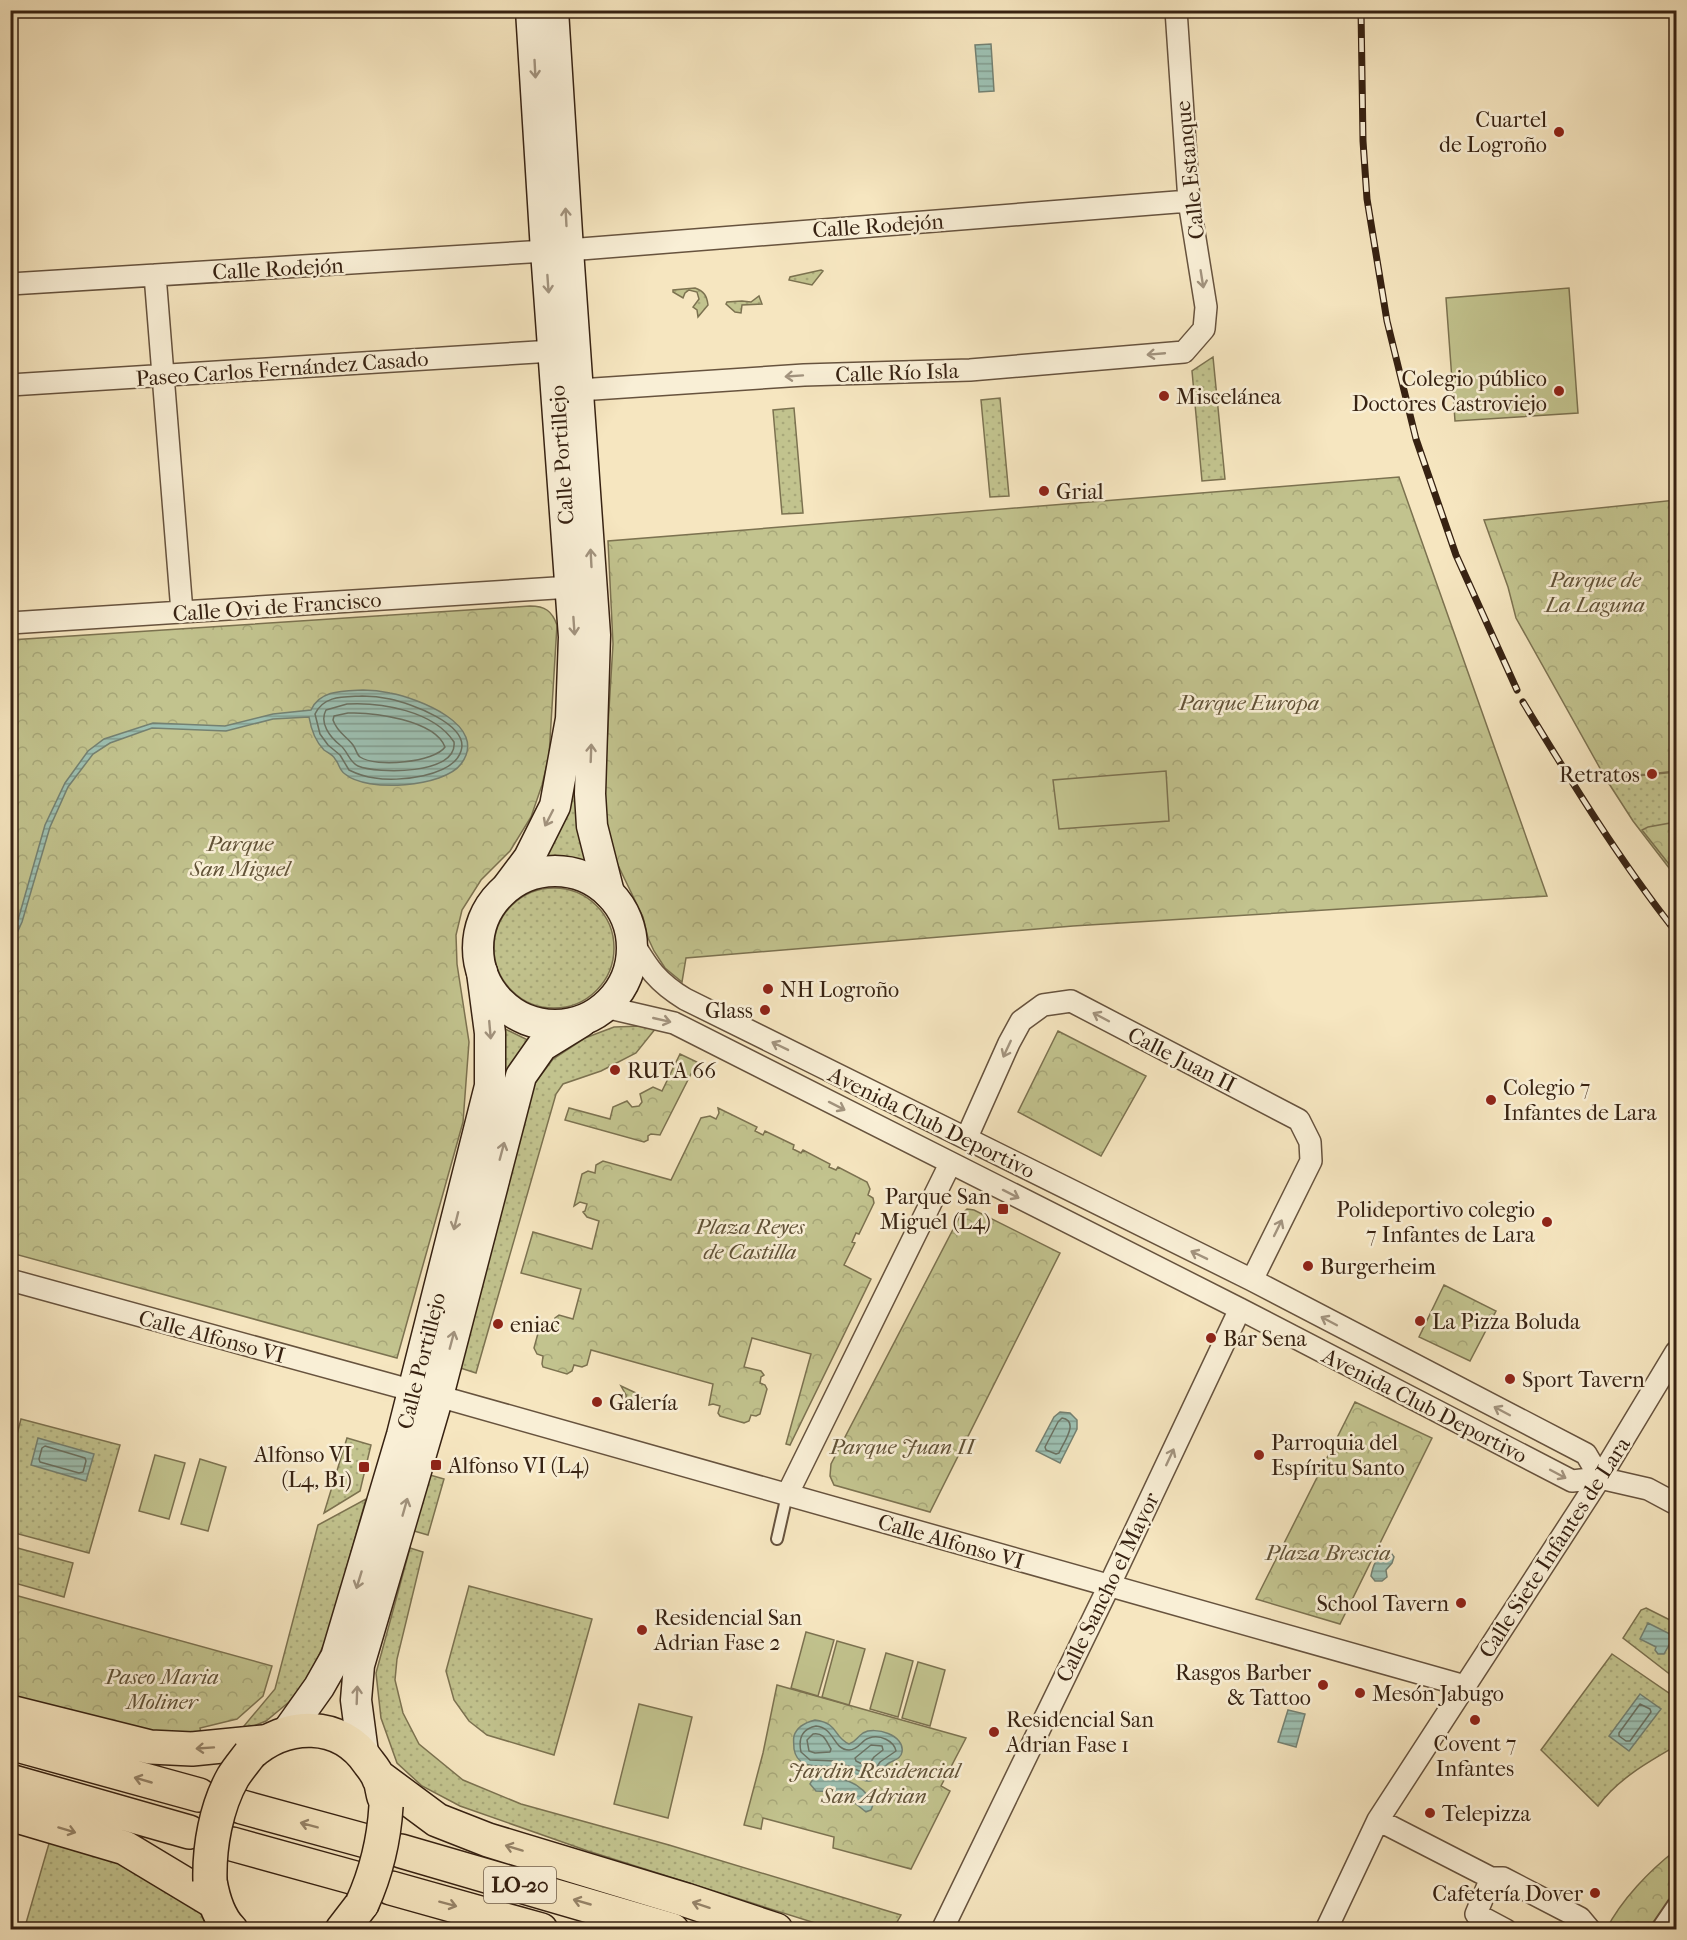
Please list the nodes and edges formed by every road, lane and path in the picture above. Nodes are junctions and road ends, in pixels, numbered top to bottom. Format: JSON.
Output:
{"nodes":[{"id":1,"x":531,"y":10,"type":"edge"},
{"id":2,"x":554,"y":10,"type":"edge"},
{"id":3,"x":1176,"y":10,"type":"edge"},
{"id":4,"x":1189,"y":201,"type":"junction"},
{"id":5,"x":557,"y":250,"type":"junction"},
{"id":6,"x":155,"y":275,"type":"junction"},
{"id":7,"x":10,"y":284,"type":"edge"},
{"id":8,"x":1204,"y":329,"type":"joint"},
{"id":9,"x":553,"y":351,"type":"junction"},
{"id":10,"x":163,"y":376,"type":"junction"},
{"id":11,"x":10,"y":385,"type":"edge"},
{"id":12,"x":579,"y":390,"type":"junction"},
{"id":13,"x":557,"y":588,"type":"junction"},
{"id":14,"x":182,"y":612,"type":"junction"},
{"id":15,"x":10,"y":623,"type":"edge"},
{"id":16,"x":508,"y":886,"type":"junction"},
{"id":17,"x":609,"y":893,"type":"junction"},
{"id":18,"x":632,"y":941,"type":"junction"},
{"id":19,"x":482,"y":972,"type":"junction"},
{"id":20,"x":593,"y":1014,"type":"junction"},
{"id":21,"x":967,"y":1137,"type":"junction"},
{"id":22,"x":950,"y":1164,"type":"junction"},
{"id":23,"x":10,"y":1280,"type":"edge"},
{"id":24,"x":1252,"y":1281,"type":"junction"},
{"id":25,"x":1190,"y":1284,"type":"junction"},
{"id":26,"x":1240,"y":1309,"type":"junction"},
{"id":27,"x":1677,"y":1352,"type":"edge"},
{"id":28,"x":426,"y":1393,"type":"junction"},
{"id":29,"x":1600,"y":1478,"type":"junction"},
{"id":30,"x":787,"y":1495,"type":"junction"},
{"id":31,"x":1677,"y":1504,"type":"edge"},
{"id":32,"x":777,"y":1539,"type":"dead end"},
{"id":33,"x":1109,"y":1586,"type":"junction"},
{"id":34,"x":1465,"y":1686,"type":"junction"},
{"id":35,"x":10,"y":1712,"type":"edge"},
{"id":36,"x":10,"y":1743,"type":"edge"},
{"id":37,"x":267,"y":1743,"type":"junction"},
{"id":38,"x":376,"y":1779,"type":"junction"},
{"id":39,"x":10,"y":1781,"type":"edge"},
{"id":40,"x":199,"y":1795,"type":"dead end"},
{"id":41,"x":242,"y":1807,"type":"dead end"},
{"id":42,"x":10,"y":1814,"type":"edge"},
{"id":43,"x":1378,"y":1820,"type":"junction"},
{"id":44,"x":189,"y":1832,"type":"dead end"},
{"id":45,"x":366,"y":1841,"type":"dead end"},
{"id":46,"x":232,"y":1844,"type":"dead end"},
{"id":47,"x":402,"y":1851,"type":"dead end"},
{"id":48,"x":1491,"y":1878,"type":"junction"},
{"id":49,"x":391,"y":1888,"type":"dead end"},
{"id":50,"x":353,"y":1904,"type":"edge"},
{"id":51,"x":1677,"y":1905,"type":"edge"},
{"id":52,"x":222,"y":1913,"type":"edge"},
{"id":53,"x":541,"y":1929,"type":"edge"},
{"id":54,"x":672,"y":1929,"type":"edge"},
{"id":55,"x":776,"y":1929,"type":"edge"},
{"id":56,"x":942,"y":1929,"type":"edge"},
{"id":57,"x":1326,"y":1929,"type":"edge"},
{"id":58,"x":1506,"y":1929,"type":"edge"},
{"id":59,"x":1590,"y":1929,"type":"edge"},
{"id":60,"x":1659,"y":1929,"type":"edge"}],
"edges":[{"from":1,"to":5,"type":"main road","name":"Calle Portillejo","one_way":true},
{"from":5,"to":2,"type":"main road","name":"Calle Portillejo","one_way":true},
{"from":3,"to":4,"type":"street","name":"Calle Estanque"},
{"from":4,"to":5,"type":"street","name":"Calle Rodejón"},
{"from":4,"to":8,"type":"street","name":"Calle Estanque","one_way":true},
{"from":5,"to":6,"type":"street","name":"Calle Rodejón"},
{"from":5,"to":9,"type":"main road","name":"Calle Portillejo","one_way":true},
{"from":5,"to":12,"type":"main road","name":"Calle Portillejo"},
{"from":6,"to":7,"type":"street","name":"Calle Rodejón"},
{"from":6,"to":10,"type":"street"},
{"from":8,"to":12,"type":"street","name":"Calle Río Isla","one_way":true},
{"from":9,"to":10,"type":"street","name":"Paseo Carlos Fernández Casado"},
{"from":9,"to":13,"type":"main road","name":"Calle Portillejo"},
{"from":10,"to":11,"type":"street","name":"Paseo Carlos Fernández Casado"},
{"from":10,"to":14,"type":"street"},
{"from":17,"to":12,"type":"main road","name":"Calle Portillejo","one_way":true},
{"from":13,"to":14,"type":"street","name":"Calle Ovi de Francisco"},
{"from":13,"to":16,"type":"main road","name":"Calle Portillejo","one_way":true},
{"from":14,"to":15,"type":"street","name":"Calle Ovi de Francisco"},
{"from":16,"to":17,"type":"main road"},
{"from":16,"to":19,"type":"main road"},
{"from":17,"to":18,"type":"main road"},
{"from":18,"to":20,"type":"main road"},
{"from":21,"to":18,"type":"street","name":"Avenida Club Deportivo","one_way":true},
{"from":19,"to":20,"type":"main road"},
{"from":19,"to":28,"type":"main road","name":"Calle Portillejo","one_way":true},
{"from":20,"to":22,"type":"street","name":"Avenida Club Deportivo","one_way":true},
{"from":28,"to":20,"type":"main road","name":"Calle Portillejo","one_way":true},
{"from":24,"to":21,"type":"street","name":"Avenida Club Deportivo","one_way":true},
{"from":24,"to":21,"type":"street","name":"Calle Juan II","one_way":true},
{"from":22,"to":25,"type":"street","name":"Avenida Club Deportivo","one_way":true},
{"from":22,"to":30,"type":"street"},
{"from":23,"to":28,"type":"street","name":"Calle Alfonso VI"},
{"from":24,"to":25,"type":"street","name":"Avenida Club Deportivo"},
{"from":29,"to":24,"type":"street","name":"Avenida Club Deportivo","one_way":true},
{"from":25,"to":26,"type":"street","name":"Avenida Club Deportivo"},
{"from":26,"to":29,"type":"street","name":"Avenida Club Deportivo","one_way":true},
{"from":33,"to":26,"type":"street","name":"Calle Sancho el Mayor","one_way":true},
{"from":27,"to":29,"type":"street","name":"Calle Siete Infantes de Lara"},
{"from":28,"to":30,"type":"street","name":"Calle Alfonso VI"},
{"from":28,"to":37,"type":"main road","name":"Calle Portillejo","one_way":true},
{"from":38,"to":28,"type":"main road","name":"Calle Portillejo","one_way":true},
{"from":29,"to":31,"type":"street","name":"Avenida Club Deportivo"},
{"from":29,"to":34,"type":"street","name":"Calle Siete Infantes de Lara"},
{"from":30,"to":32,"type":"lane"},
{"from":30,"to":33,"type":"street","name":"Calle Alfonso VI"},
{"from":33,"to":34,"type":"street","name":"Calle Alfonso VI"},
{"from":33,"to":56,"type":"street","name":"Calle Sancho el Mayor"},
{"from":34,"to":43,"type":"street","name":"Calle Siete Infantes de Lara"},
{"from":37,"to":35,"type":"main road","one_way":true},
{"from":40,"to":36,"type":"main road","one_way":true},
{"from":37,"to":38,"type":"main road"},
{"from":37,"to":52,"type":"main road","bridge":true},
{"from":38,"to":50,"type":"main road","bridge":true},
{"from":55,"to":38,"type":"main road","one_way":true},
{"from":39,"to":44,"type":"main road"},
{"from":45,"to":41,"type":"main road","one_way":true},
{"from":42,"to":52,"type":"main road","one_way":true},
{"from":43,"to":48,"type":"street"},
{"from":43,"to":57,"type":"street","name":"Calle Siete Infantes de Lara"},
{"from":46,"to":50,"type":"main road"},
{"from":54,"to":47,"type":"main road","number":"LO-20","one_way":true},
{"from":48,"to":58,"type":"street"},
{"from":48,"to":59,"type":"street"},
{"from":49,"to":53,"type":"main road","number":"LO-20","one_way":true},
{"from":51,"to":60,"type":"street"}]}
